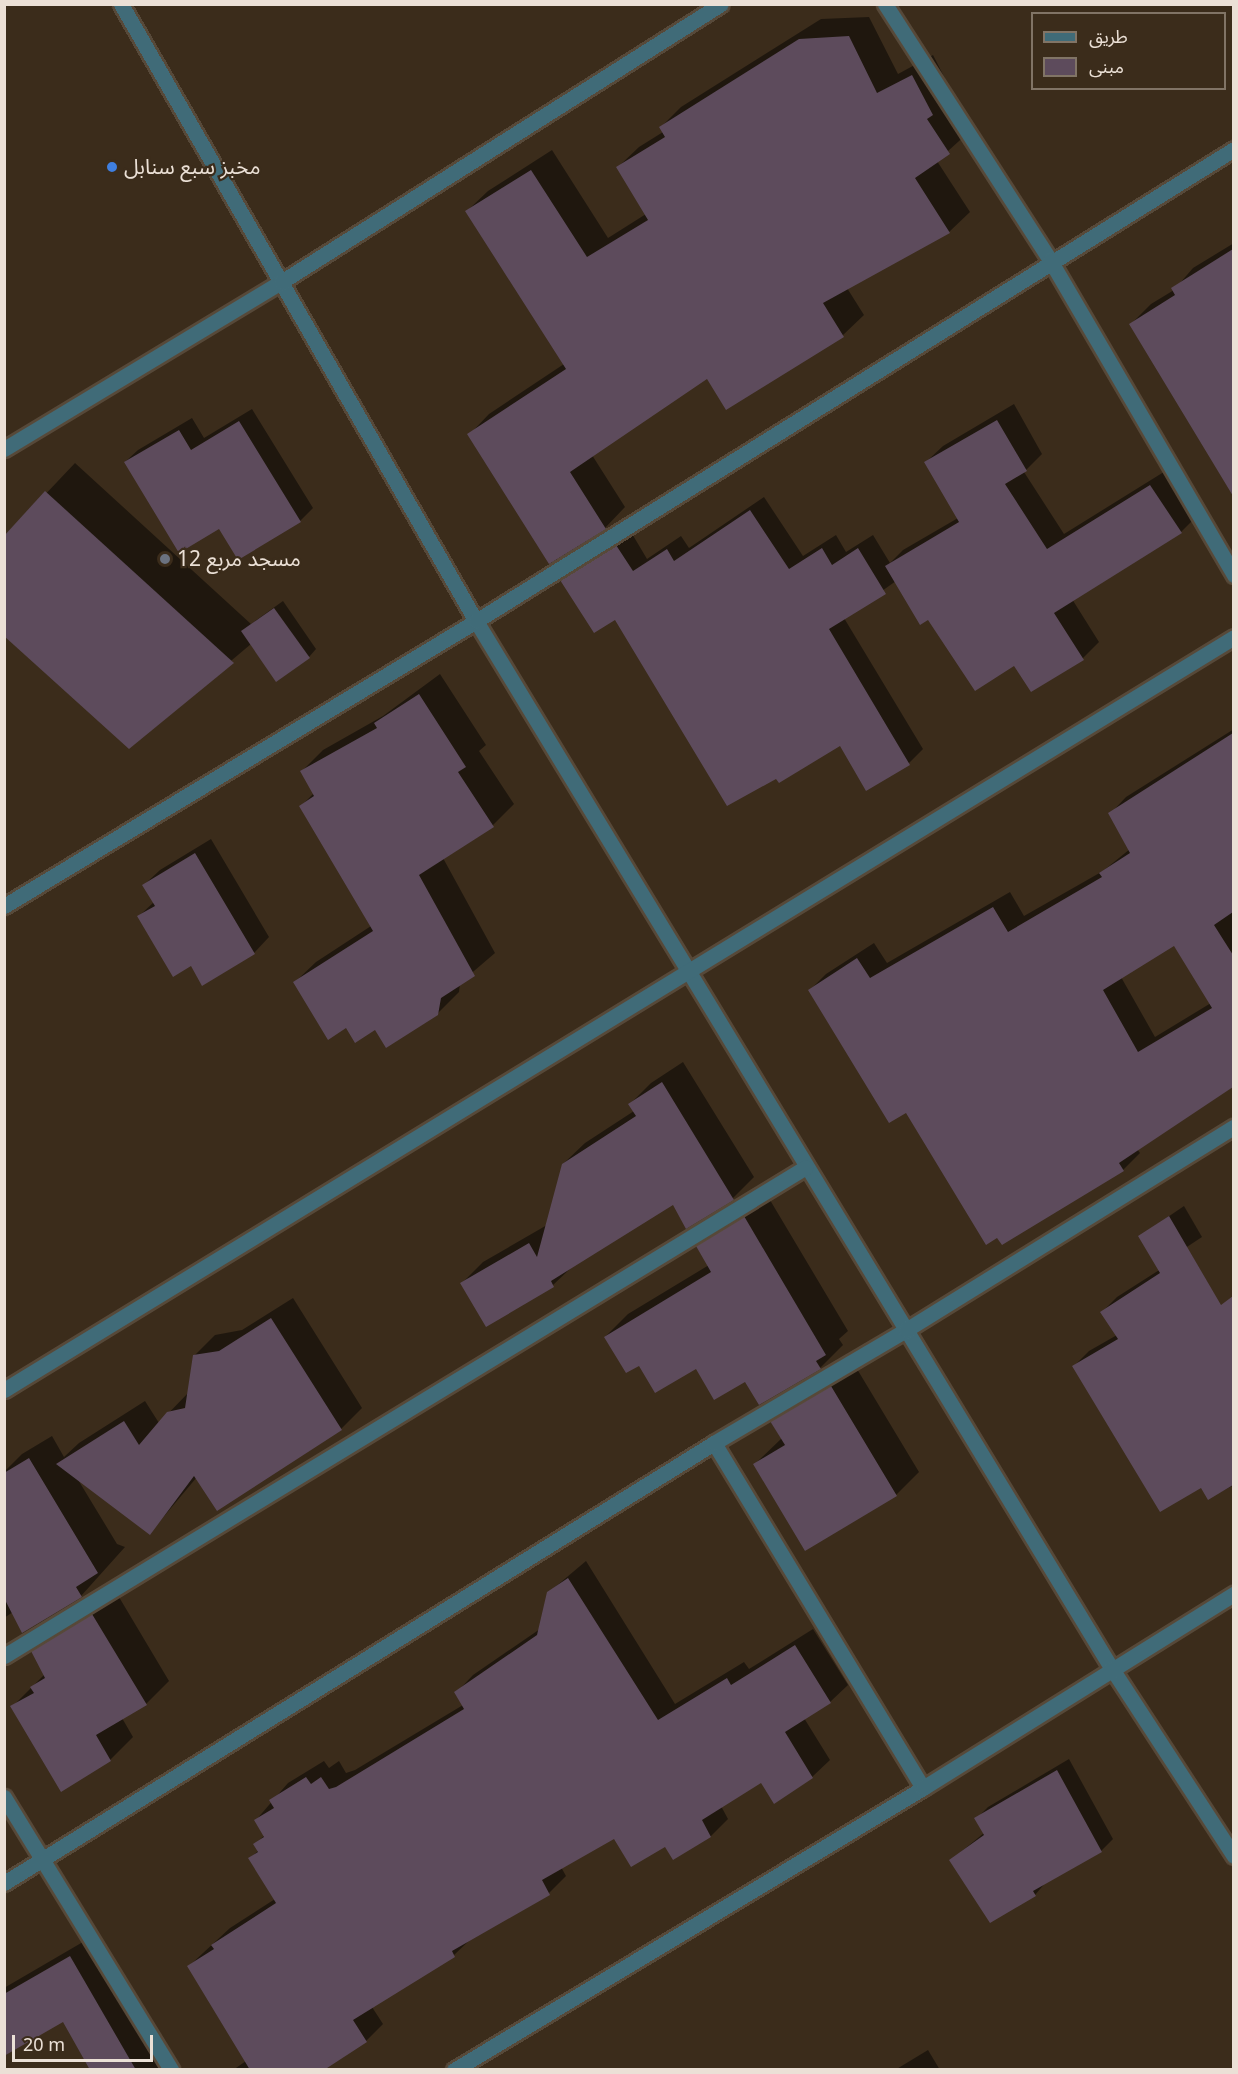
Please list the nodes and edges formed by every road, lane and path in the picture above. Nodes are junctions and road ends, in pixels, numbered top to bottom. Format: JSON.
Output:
{"nodes":[{"id":1,"x":121,"y":4,"type":"edge"},
{"id":2,"x":721,"y":4,"type":"edge"},
{"id":3,"x":885,"y":4,"type":"edge"},
{"id":4,"x":1233,"y":149,"type":"edge"},
{"id":5,"x":1050,"y":260,"type":"junction"},
{"id":6,"x":281,"y":282,"type":"junction"},
{"id":7,"x":4,"y":449,"type":"edge"},
{"id":8,"x":1233,"y":575,"type":"edge"},
{"id":9,"x":476,"y":621,"type":"junction"},
{"id":10,"x":1233,"y":637,"type":"edge"},
{"id":11,"x":4,"y":906,"type":"edge"},
{"id":12,"x":690,"y":970,"type":"junction"},
{"id":13,"x":1233,"y":1127,"type":"edge"},
{"id":14,"x":806,"y":1167,"type":"junction"},
{"id":15,"x":906,"y":1330,"type":"junction"},
{"id":16,"x":4,"y":1390,"type":"edge"},
{"id":17,"x":714,"y":1443,"type":"junction"},
{"id":18,"x":1233,"y":1594,"type":"edge"},
{"id":19,"x":4,"y":1656,"type":"edge"},
{"id":20,"x":1112,"y":1669,"type":"junction"},
{"id":21,"x":923,"y":1788,"type":"junction"},
{"id":22,"x":4,"y":1797,"type":"edge"},
{"id":23,"x":1233,"y":1856,"type":"edge"},
{"id":24,"x":43,"y":1860,"type":"junction"},
{"id":25,"x":4,"y":1883,"type":"edge"},
{"id":26,"x":171,"y":2070,"type":"edge"},
{"id":27,"x":454,"y":2070,"type":"edge"}],
"edges":[{"from":1,"to":6,"type":"street"},
{"from":2,"to":6,"type":"street"},
{"from":3,"to":5,"type":"street"},
{"from":4,"to":5,"type":"street"},
{"from":5,"to":8,"type":"street"},
{"from":5,"to":9,"type":"street"},
{"from":6,"to":7,"type":"street"},
{"from":6,"to":9,"type":"street"},
{"from":9,"to":11,"type":"street"},
{"from":9,"to":12,"type":"street"},
{"from":10,"to":12,"type":"street"},
{"from":12,"to":14,"type":"street"},
{"from":12,"to":16,"type":"street"},
{"from":13,"to":15,"type":"street"},
{"from":14,"to":15,"type":"street"},
{"from":14,"to":19,"type":"street"},
{"from":15,"to":17,"type":"street"},
{"from":15,"to":20,"type":"street"},
{"from":17,"to":21,"type":"street"},
{"from":17,"to":24,"type":"street"},
{"from":18,"to":20,"type":"street"},
{"from":20,"to":21,"type":"street"},
{"from":20,"to":23,"type":"street"},
{"from":21,"to":27,"type":"street"},
{"from":22,"to":24,"type":"street"},
{"from":24,"to":25,"type":"street"},
{"from":24,"to":26,"type":"street"}]}
